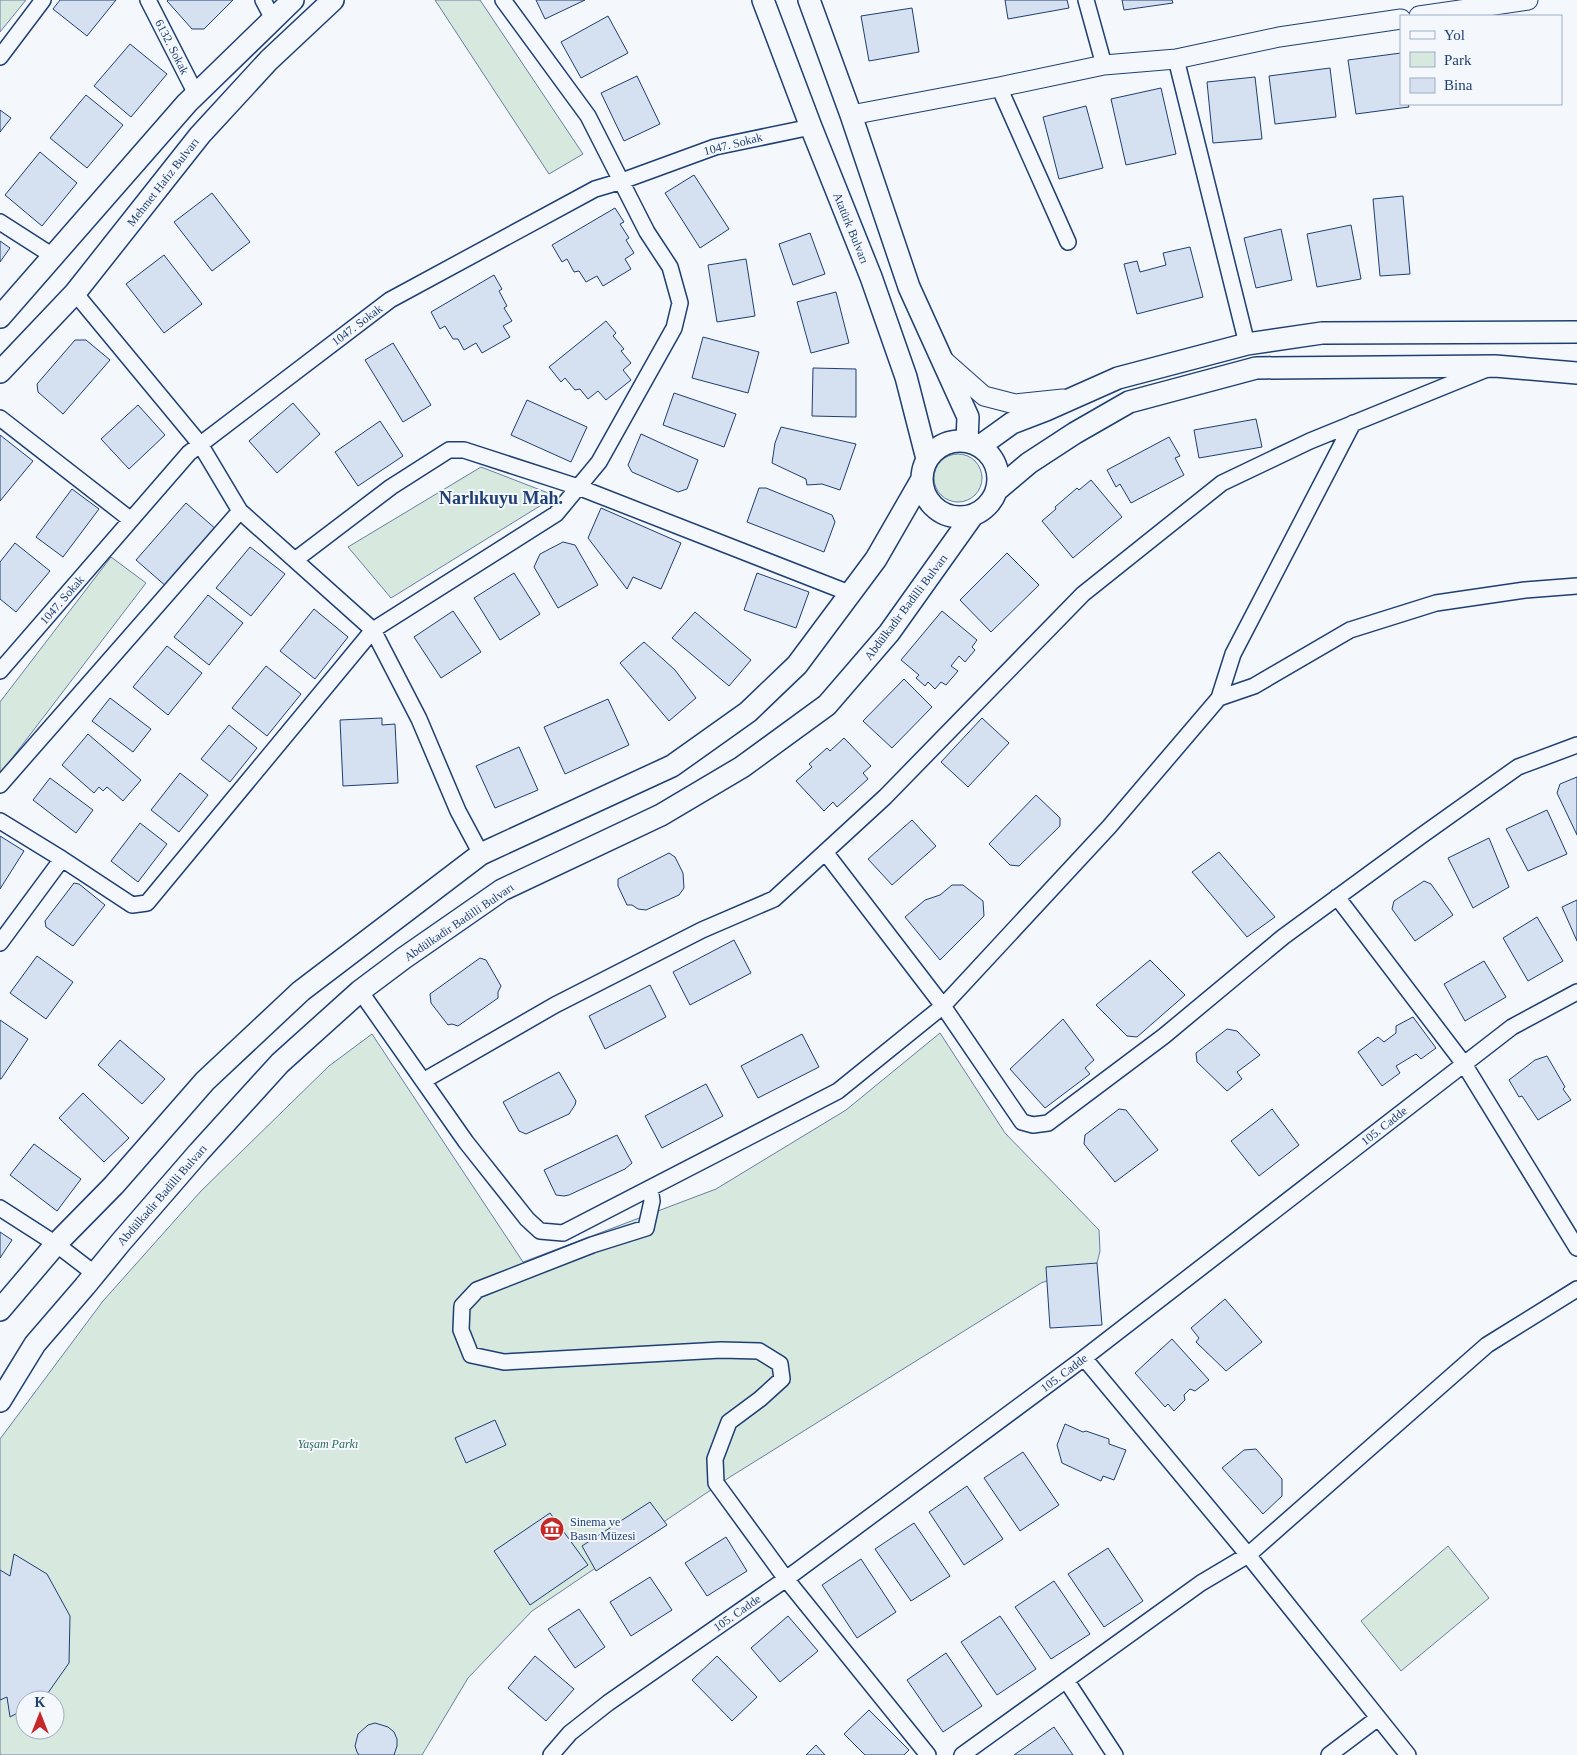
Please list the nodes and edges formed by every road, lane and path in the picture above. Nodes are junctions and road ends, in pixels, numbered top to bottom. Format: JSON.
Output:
{"nodes":[{"id":1,"x":43,"y":0,"type":"edge"},
{"id":2,"x":148,"y":0,"type":"edge"},
{"id":3,"x":263,"y":0,"type":"edge"},
{"id":4,"x":293,"y":0,"type":"edge"},
{"id":5,"x":333,"y":0,"type":"edge"},
{"id":6,"x":503,"y":0,"type":"edge"},
{"id":7,"x":763,"y":0,"type":"edge"},
{"id":8,"x":809,"y":0,"type":"edge"},
{"id":9,"x":1086,"y":0,"type":"edge"},
{"id":10,"x":1528,"y":0,"type":"edge"},
{"id":11,"x":1494,"y":2,"type":"edge"},
{"id":12,"x":1424,"y":15,"type":"edge"},
{"id":13,"x":1400,"y":19,"type":"edge"},
{"id":14,"x":273,"y":20,"type":"junction"},
{"id":15,"x":0,"y":57,"type":"edge"},
{"id":16,"x":1176,"y":59,"type":"junction"},
{"id":17,"x":1104,"y":65,"type":"junction"},
{"id":18,"x":999,"y":87,"type":"junction"},
{"id":19,"x":196,"y":94,"type":"junction"},
{"id":20,"x":851,"y":115,"type":"junction"},
{"id":21,"x":810,"y":127,"type":"junction"},
{"id":22,"x":622,"y":181,"type":"junction"},
{"id":23,"x":0,"y":222,"type":"edge"},
{"id":24,"x":1068,"y":242,"type":"dead end"},
{"id":25,"x":53,"y":256,"type":"junction"},
{"id":26,"x":75,"y":293,"type":"junction"},
{"id":27,"x":0,"y":317,"type":"edge"},
{"id":28,"x":1574,"y":329,"type":"edge"},
{"id":29,"x":1247,"y":344,"type":"junction"},
{"id":30,"x":941,"y":358,"type":"junction"},
{"id":31,"x":1495,"y":366,"type":"junction"},
{"id":32,"x":0,"y":372,"type":"edge"},
{"id":33,"x":1577,"y":373,"type":"edge"},
{"id":34,"x":1072,"y":399,"type":"junction"},
{"id":35,"x":0,"y":418,"type":"edge"},
{"id":36,"x":1353,"y":423,"type":"junction"},
{"id":37,"x":974,"y":443,"type":"junction"},
{"id":38,"x":200,"y":444,"type":"junction"},
{"id":39,"x":924,"y":469,"type":"junction"},
{"id":40,"x":578,"y":487,"type":"junction"},
{"id":41,"x":997,"y":490,"type":"junction"},
{"id":42,"x":240,"y":511,"type":"junction"},
{"id":43,"x":973,"y":515,"type":"junction"},
{"id":44,"x":131,"y":520,"type":"junction"},
{"id":45,"x":295,"y":560,"type":"junction"},
{"id":46,"x":1577,"y":586,"type":"edge"},
{"id":47,"x":850,"y":593,"type":"junction"},
{"id":48,"x":373,"y":630,"type":"junction"},
{"id":49,"x":0,"y":671,"type":"edge"},
{"id":50,"x":1219,"y":698,"type":"junction"},
{"id":51,"x":1577,"y":745,"type":"edge"},
{"id":52,"x":0,"y":785,"type":"edge"},
{"id":53,"x":0,"y":821,"type":"edge"},
{"id":54,"x":825,"y":852,"type":"junction"},
{"id":55,"x":481,"y":854,"type":"junction"},
{"id":56,"x":62,"y":859,"type":"junction"},
{"id":57,"x":1337,"y":897,"type":"junction"},
{"id":58,"x":0,"y":943,"type":"edge"},
{"id":59,"x":360,"y":991,"type":"junction"},
{"id":60,"x":1577,"y":992,"type":"edge"},
{"id":61,"x":942,"y":1006,"type":"junction"},
{"id":62,"x":1464,"y":1064,"type":"junction"},
{"id":63,"x":423,"y":1081,"type":"junction"},
{"id":64,"x":650,"y":1188,"type":"junction"},
{"id":65,"x":0,"y":1208,"type":"edge"},
{"id":66,"x":56,"y":1244,"type":"junction"},
{"id":67,"x":1577,"y":1248,"type":"edge"},
{"id":68,"x":95,"y":1274,"type":"junction"},
{"id":69,"x":1577,"y":1289,"type":"edge"},
{"id":70,"x":0,"y":1310,"type":"edge"},
{"id":71,"x":1084,"y":1358,"type":"junction"},
{"id":72,"x":0,"y":1402,"type":"edge"},
{"id":73,"x":1248,"y":1555,"type":"junction"},
{"id":74,"x":786,"y":1579,"type":"junction"},
{"id":75,"x":1066,"y":1680,"type":"junction"},
{"id":76,"x":1378,"y":1718,"type":"junction"},
{"id":77,"x":551,"y":1755,"type":"edge"},
{"id":78,"x":928,"y":1755,"type":"edge"},
{"id":79,"x":962,"y":1755,"type":"edge"},
{"id":80,"x":1115,"y":1755,"type":"edge"},
{"id":81,"x":1329,"y":1755,"type":"edge"},
{"id":82,"x":1408,"y":1755,"type":"edge"}],
"edges":[{"from":1,"to":15,"type":"street"},
{"from":2,"to":19,"type":"street","name":"6132. Sokak"},
{"from":3,"to":14,"type":"street"},
{"from":4,"to":14,"type":"main road"},
{"from":5,"to":26,"type":"main road","name":"Mehmet Hafız Bulvarı"},
{"from":6,"to":22,"type":"street"},
{"from":7,"to":21,"type":"main road","name":"Atatürk Bulvarı"},
{"from":8,"to":20,"type":"main road"},
{"from":9,"to":17,"type":"street"},
{"from":10,"to":11,"type":"street"},
{"from":11,"to":12,"type":"street"},
{"from":13,"to":16,"type":"street"},
{"from":14,"to":19,"type":"main road"},
{"from":16,"to":17,"type":"street"},
{"from":16,"to":29,"type":"street"},
{"from":17,"to":18,"type":"street"},
{"from":18,"to":20,"type":"street"},
{"from":18,"to":24,"type":"street"},
{"from":19,"to":25,"type":"main road"},
{"from":20,"to":30,"type":"main road"},
{"from":21,"to":22,"type":"street","name":"1047. Sokak"},
{"from":21,"to":39,"type":"main road","name":"Atatürk Bulvarı"},
{"from":22,"to":38,"type":"street","name":"1047. Sokak"},
{"from":22,"to":40,"type":"street"},
{"from":23,"to":25,"type":"street"},
{"from":25,"to":27,"type":"main road"},
{"from":26,"to":32,"type":"main road","name":"Mehmet Hafız Bulvarı"},
{"from":26,"to":38,"type":"street"},
{"from":28,"to":29,"type":"main road"},
{"from":29,"to":34,"type":"main road"},
{"from":30,"to":34,"type":"street"},
{"from":30,"to":37,"type":"main road"},
{"from":31,"to":33,"type":"main road"},
{"from":31,"to":36,"type":"street"},
{"from":31,"to":41,"type":"main road"},
{"from":34,"to":37,"type":"main road"},
{"from":35,"to":44,"type":"street"},
{"from":36,"to":50,"type":"street"},
{"from":36,"to":54,"type":"street"},
{"from":37,"to":39,"type":"main road"},
{"from":37,"to":41,"type":"main road"},
{"from":38,"to":42,"type":"street"},
{"from":38,"to":44,"type":"street","name":"1047. Sokak"},
{"from":39,"to":43,"type":"main road"},
{"from":39,"to":47,"type":"main road"},
{"from":40,"to":45,"type":"street"},
{"from":40,"to":47,"type":"street"},
{"from":40,"to":48,"type":"street"},
{"from":41,"to":43,"type":"main road"},
{"from":42,"to":45,"type":"street"},
{"from":42,"to":52,"type":"street"},
{"from":43,"to":59,"type":"main road","name":"Abdülkadir Badilli Bulvarı"},
{"from":44,"to":49,"type":"street","name":"1047. Sokak"},
{"from":45,"to":48,"type":"street"},
{"from":46,"to":50,"type":"street"},
{"from":47,"to":55,"type":"main road"},
{"from":48,"to":55,"type":"street"},
{"from":48,"to":56,"type":"street"},
{"from":50,"to":61,"type":"street"},
{"from":51,"to":57,"type":"street"},
{"from":53,"to":56,"type":"street"},
{"from":54,"to":61,"type":"street"},
{"from":54,"to":63,"type":"street"},
{"from":55,"to":66,"type":"main road"},
{"from":56,"to":58,"type":"street"},
{"from":57,"to":61,"type":"street"},
{"from":57,"to":62,"type":"street"},
{"from":59,"to":63,"type":"street"},
{"from":59,"to":68,"type":"main road","name":"Abdülkadir Badilli Bulvarı"},
{"from":60,"to":62,"type":"street","name":"105. Cadde"},
{"from":61,"to":64,"type":"street"},
{"from":62,"to":67,"type":"street"},
{"from":62,"to":71,"type":"street","name":"105. Cadde"},
{"from":63,"to":64,"type":"street"},
{"from":64,"to":74,"type":"street"},
{"from":65,"to":66,"type":"street"},
{"from":66,"to":68,"type":"street"},
{"from":66,"to":70,"type":"main road"},
{"from":68,"to":72,"type":"main road","name":"Abdülkadir Badilli Bulvarı"},
{"from":69,"to":73,"type":"street"},
{"from":71,"to":73,"type":"street"},
{"from":71,"to":74,"type":"street","name":"105. Cadde"},
{"from":73,"to":75,"type":"street"},
{"from":73,"to":76,"type":"street"},
{"from":74,"to":77,"type":"street","name":"105. Cadde"},
{"from":74,"to":78,"type":"street"},
{"from":75,"to":79,"type":"street"},
{"from":75,"to":80,"type":"street"},
{"from":76,"to":81,"type":"street"},
{"from":76,"to":82,"type":"street"}]}
